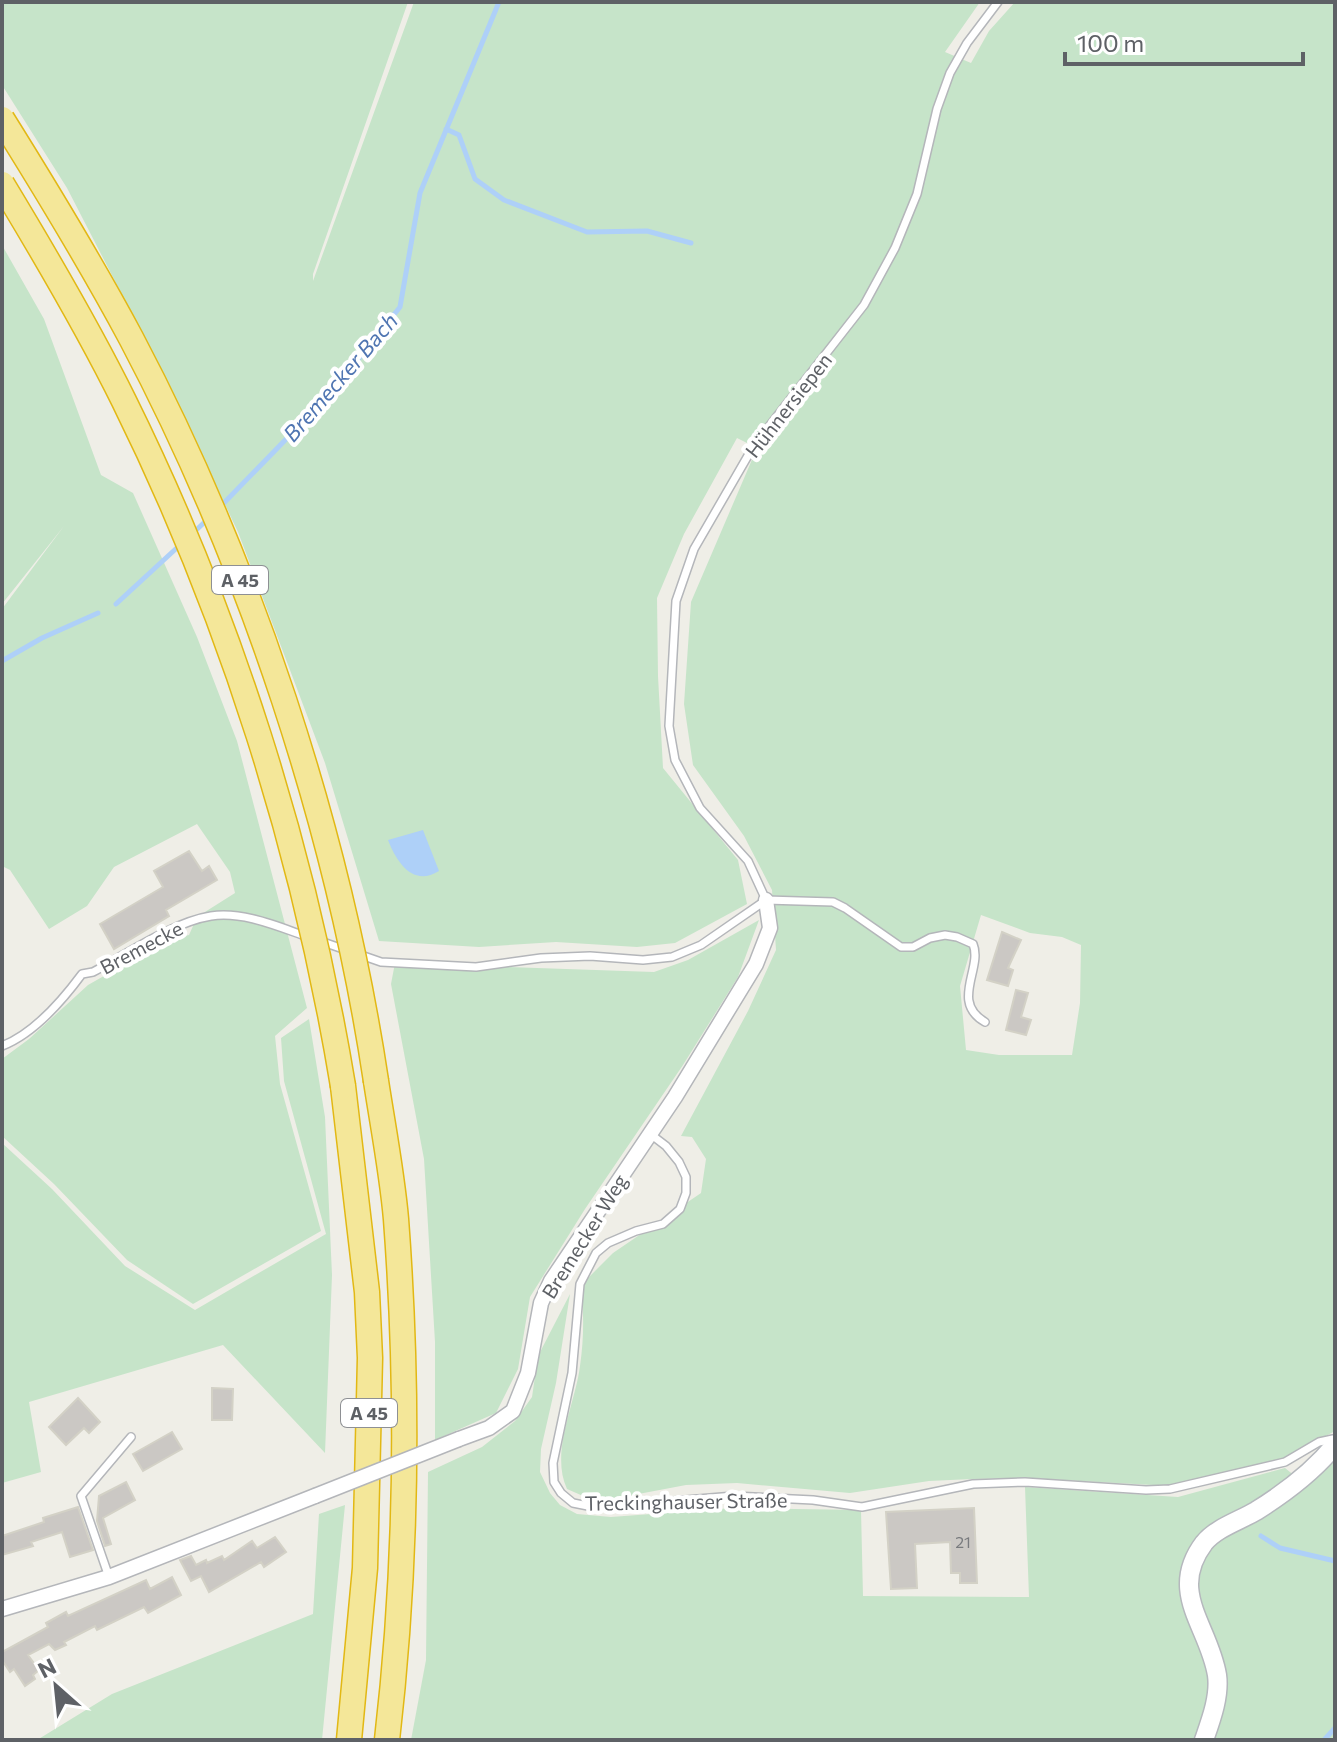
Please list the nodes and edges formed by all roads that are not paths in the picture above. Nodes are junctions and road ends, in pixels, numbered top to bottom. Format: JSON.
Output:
{"nodes":[{"id":1,"x":998,"y":2,"type":"edge"},
{"id":2,"x":2,"y":119,"type":"edge"},
{"id":3,"x":2,"y":184,"type":"edge"},
{"id":4,"x":766,"y":900,"type":"junction"},
{"id":5,"x":985,"y":1022,"type":"dead end"},
{"id":6,"x":2,"y":1046,"type":"edge"},
{"id":7,"x":649,"y":1133,"type":"junction"},
{"id":8,"x":131,"y":1437,"type":"dead end"},
{"id":9,"x":1335,"y":1438,"type":"edge"},
{"id":10,"x":1335,"y":1445,"type":"edge"},
{"id":11,"x":109,"y":1577,"type":"junction"},
{"id":12,"x":2,"y":1609,"type":"edge"},
{"id":13,"x":349,"y":1740,"type":"edge"},
{"id":14,"x":387,"y":1740,"type":"edge"},
{"id":15,"x":1204,"y":1740,"type":"edge"}],
"edges":[{"from":1,"to":4,"type":"lane","name":"Hühnersiepen"},
{"from":2,"to":14,"type":"highway","number":"A 45","bridge":true},
{"from":3,"to":13,"type":"highway","number":"A 45","bridge":true},
{"from":4,"to":5,"type":"lane"},
{"from":4,"to":6,"type":"lane","name":"Bremecke"},
{"from":4,"to":7,"type":"street","name":"Bremecker Weg"},
{"from":7,"to":9,"type":"lane","name":"Treckinghauser Straße"},
{"from":7,"to":11,"type":"street","name":"Bremecker Weg","bridge":true},
{"from":8,"to":11,"type":"lane"},
{"from":10,"to":15,"type":"main road"},
{"from":11,"to":12,"type":"street","name":"Bremecker Weg"}]}
